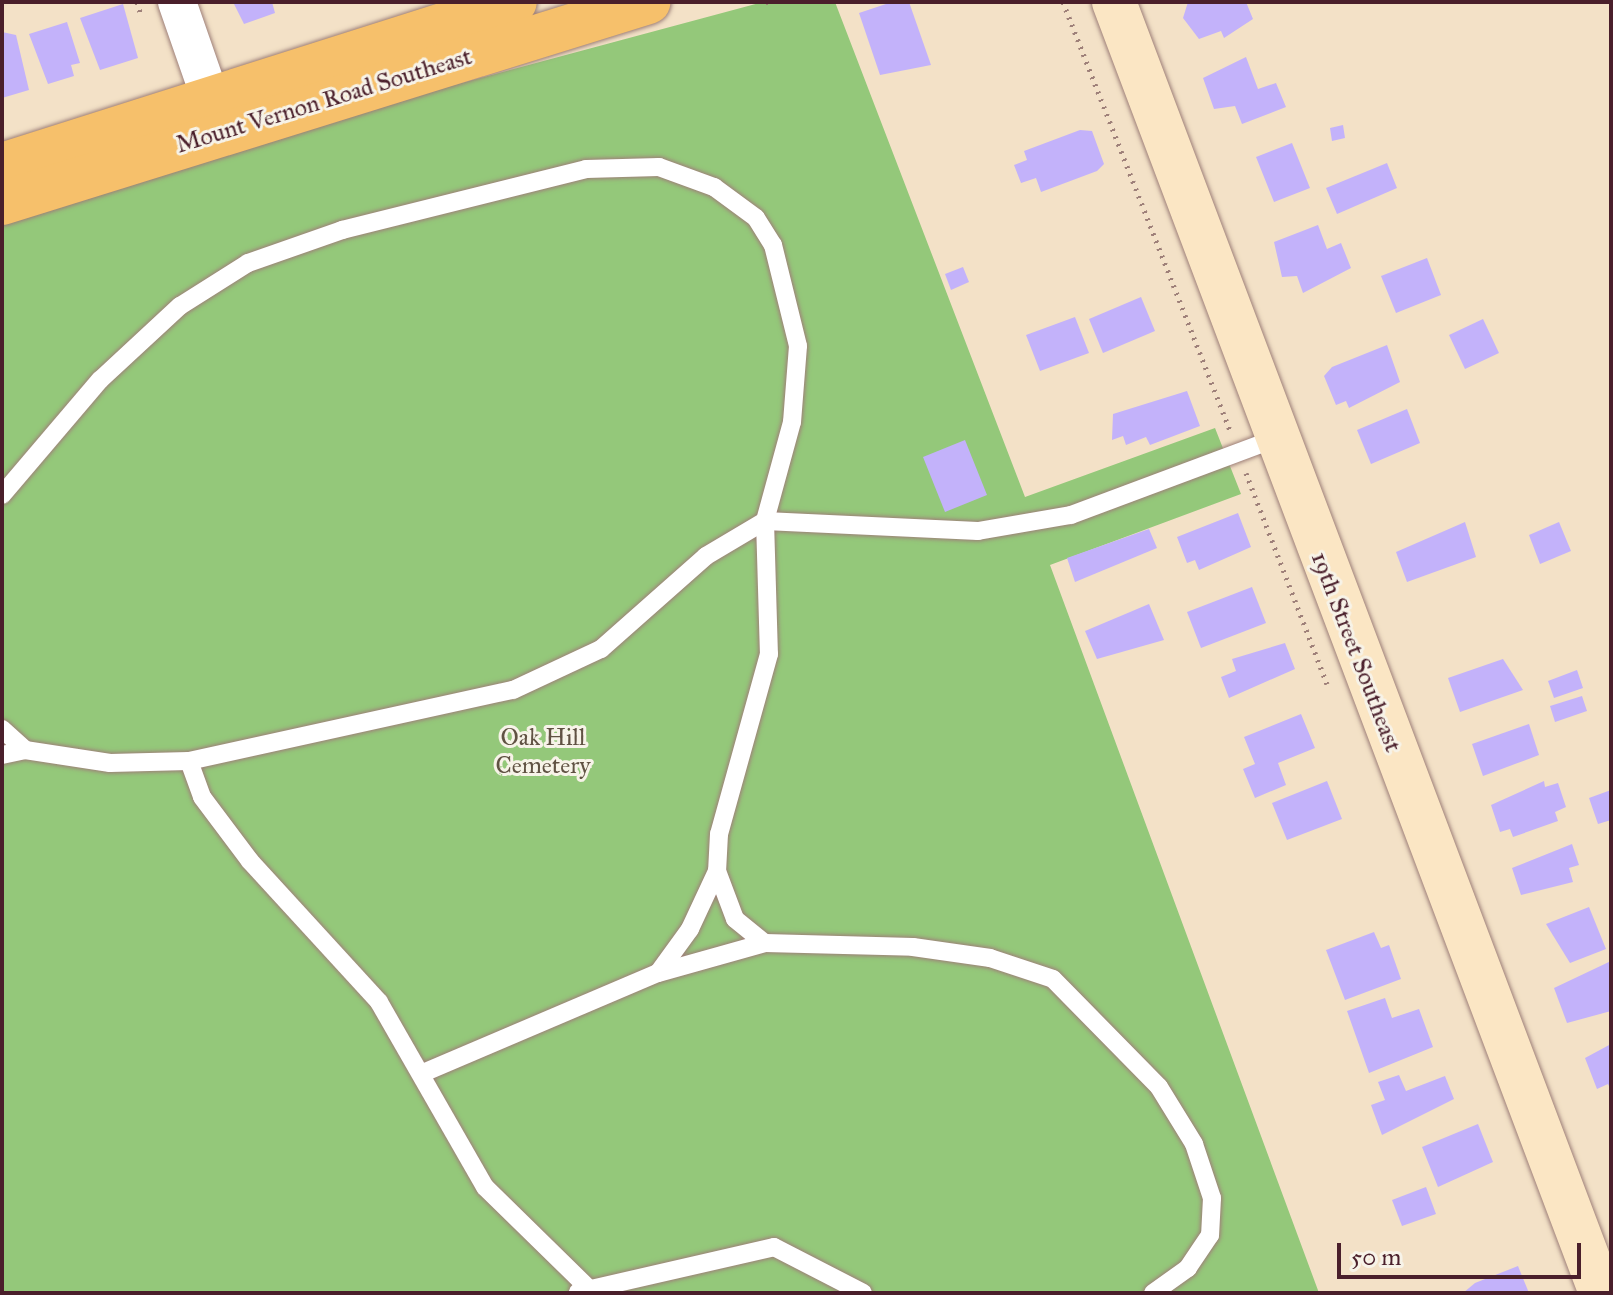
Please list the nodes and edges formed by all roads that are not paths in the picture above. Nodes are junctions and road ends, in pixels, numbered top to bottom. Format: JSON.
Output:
{"nodes":[{"id":1,"x":177,"y":2,"type":"edge"},
{"id":2,"x":515,"y":2,"type":"edge"},
{"id":3,"x":648,"y":2,"type":"edge"},
{"id":4,"x":1110,"y":5,"type":"edge"},
{"id":5,"x":210,"y":97,"type":"junction"},
{"id":6,"x":2,"y":165,"type":"edge"},
{"id":7,"x":2,"y":203,"type":"edge"},
{"id":8,"x":1256,"y":446,"type":"junction"},
{"id":9,"x":2,"y":495,"type":"edge"},
{"id":10,"x":765,"y":521,"type":"junction"},
{"id":11,"x":2,"y":729,"type":"edge"},
{"id":12,"x":25,"y":750,"type":"junction"},
{"id":13,"x":2,"y":755,"type":"edge"},
{"id":14,"x":189,"y":761,"type":"junction"},
{"id":15,"x":717,"y":871,"type":"junction"},
{"id":16,"x":765,"y":943,"type":"junction"},
{"id":17,"x":658,"y":973,"type":"junction"},
{"id":18,"x":423,"y":1073,"type":"junction"},
{"id":19,"x":583,"y":1291,"type":"edge"},
{"id":20,"x":863,"y":1293,"type":"edge"},
{"id":21,"x":1153,"y":1293,"type":"edge"},
{"id":22,"x":1601,"y":1293,"type":"edge"}],
"edges":[{"from":1,"to":5,"type":"street"},
{"from":2,"to":5,"type":"main road","name":"Mount Vernon Road Southeast"},
{"from":3,"to":7,"type":"main road","name":"Mount Vernon Road Southeast"},
{"from":4,"to":8,"type":"main road","name":"19th Street Southeast"},
{"from":5,"to":6,"type":"main road","name":"Mount Vernon Road Southeast"},
{"from":8,"to":10,"type":"lane"},
{"from":8,"to":22,"type":"main road","name":"19th Street Southeast"},
{"from":9,"to":10,"type":"lane"},
{"from":10,"to":14,"type":"lane"},
{"from":10,"to":15,"type":"lane"},
{"from":11,"to":12,"type":"lane"},
{"from":12,"to":13,"type":"lane"},
{"from":12,"to":14,"type":"lane"},
{"from":14,"to":18,"type":"lane"},
{"from":15,"to":16,"type":"lane"},
{"from":15,"to":17,"type":"lane"},
{"from":16,"to":17,"type":"lane"},
{"from":16,"to":21,"type":"lane"},
{"from":17,"to":18,"type":"lane"},
{"from":18,"to":19,"type":"lane"},
{"from":19,"to":20,"type":"lane"}]}
